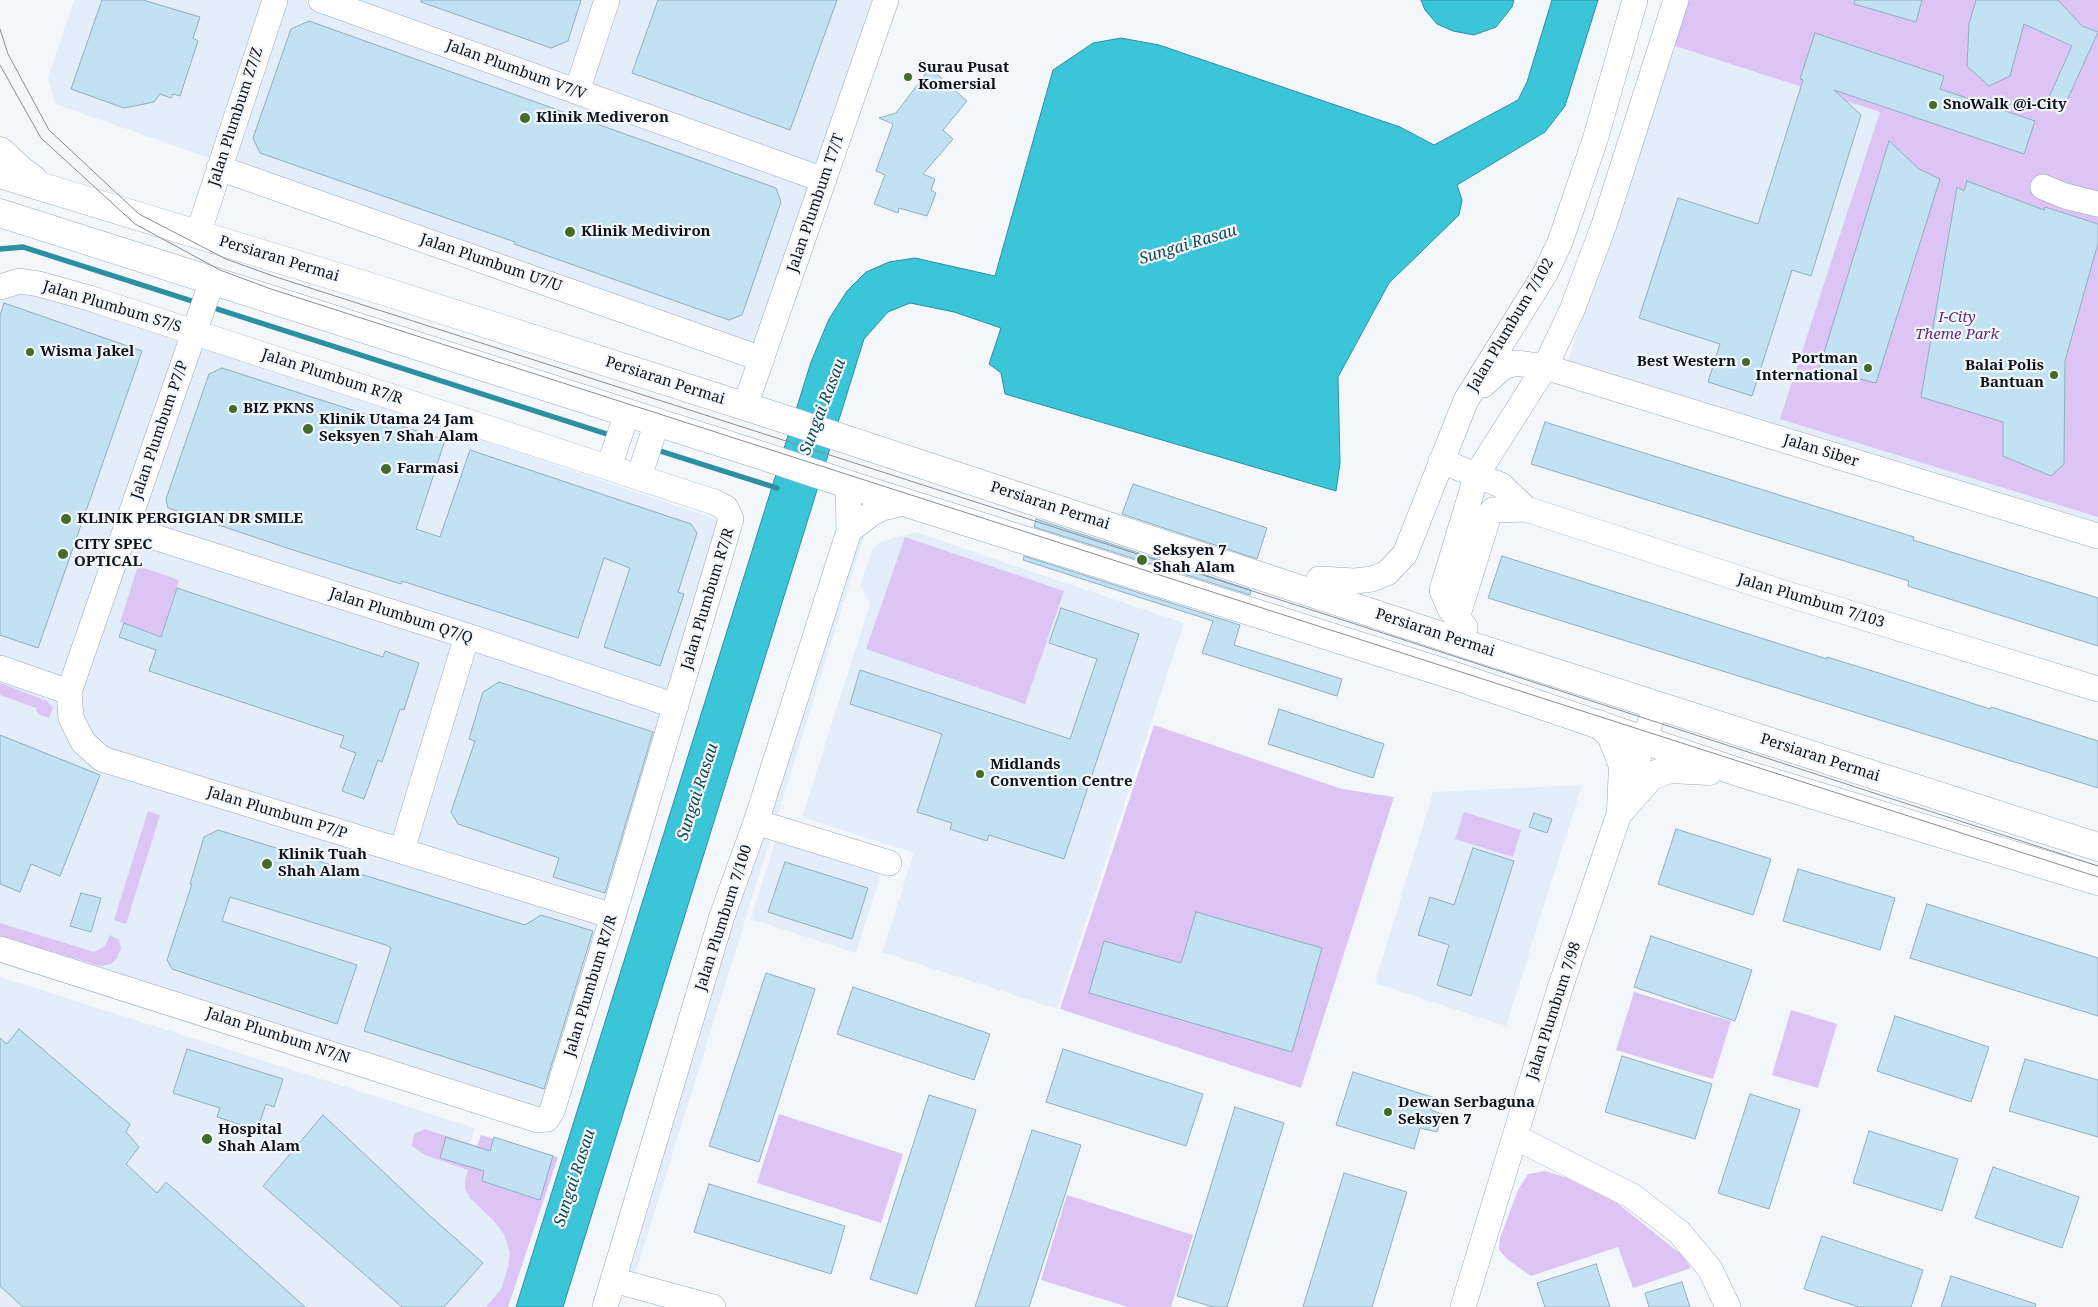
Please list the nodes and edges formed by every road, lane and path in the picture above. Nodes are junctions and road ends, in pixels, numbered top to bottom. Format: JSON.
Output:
{"nodes":[{"id":1,"x":275,"y":0,"type":"edge"},
{"id":2,"x":322,"y":0,"type":"edge"},
{"id":3,"x":607,"y":0,"type":"edge"},
{"id":4,"x":886,"y":0,"type":"edge"},
{"id":5,"x":1636,"y":0,"type":"edge"},
{"id":6,"x":1676,"y":0,"type":"edge"},
{"id":7,"x":577,"y":91,"type":"junction"},
{"id":8,"x":0,"y":151,"type":"edge"},
{"id":9,"x":220,"y":168,"type":"junction"},
{"id":10,"x":0,"y":174,"type":"edge"},
{"id":11,"x":824,"y":180,"type":"junction"},
{"id":12,"x":2042,"y":187,"type":"dead end"},
{"id":13,"x":50,"y":190,"type":"junction"},
{"id":14,"x":2098,"y":204,"type":"edge"},
{"id":15,"x":0,"y":213,"type":"edge"},
{"id":16,"x":0,"y":224,"type":"edge"},
{"id":17,"x":34,"y":224,"type":"junction"},
{"id":18,"x":198,"y":234,"type":"junction"},
{"id":19,"x":212,"y":281,"type":"junction"},
{"id":20,"x":0,"y":286,"type":"edge"},
{"id":21,"x":194,"y":333,"type":"junction"},
{"id":22,"x":762,"y":359,"type":"junction"},
{"id":23,"x":1545,"y":368,"type":"junction"},
{"id":24,"x":1466,"y":400,"type":"junction"},
{"id":25,"x":756,"y":409,"type":"junction"},
{"id":26,"x":627,"y":413,"type":"junction"},
{"id":27,"x":657,"y":422,"type":"junction"},
{"id":28,"x":864,"y":445,"type":"junction"},
{"id":29,"x":1441,"y":461,"type":"junction"},
{"id":30,"x":609,"y":467,"type":"junction"},
{"id":31,"x":1477,"y":474,"type":"junction"},
{"id":32,"x":639,"y":477,"type":"junction"},
{"id":33,"x":844,"y":483,"type":"junction"},
{"id":34,"x":907,"y":502,"type":"junction"},
{"id":35,"x":1526,"y":509,"type":"junction"},
{"id":36,"x":126,"y":528,"type":"junction"},
{"id":37,"x":849,"y":531,"type":"junction"},
{"id":38,"x":2098,"y":536,"type":"edge"},
{"id":39,"x":1319,"y":579,"type":"junction"},
{"id":40,"x":1466,"y":632,"type":"junction"},
{"id":41,"x":467,"y":636,"type":"junction"},
{"id":42,"x":0,"y":668,"type":"edge"},
{"id":43,"x":2098,"y":689,"type":"edge"},
{"id":44,"x":69,"y":692,"type":"junction"},
{"id":45,"x":676,"y":706,"type":"junction"},
{"id":46,"x":1599,"y":724,"type":"junction"},
{"id":47,"x":1648,"y":728,"type":"junction"},
{"id":48,"x":1801,"y":752,"type":"junction"},
{"id":49,"x":1740,"y":773,"type":"junction"},
{"id":50,"x":1621,"y":810,"type":"junction"},
{"id":51,"x":756,"y":822,"type":"junction"},
{"id":52,"x":2098,"y":847,"type":"edge"},
{"id":53,"x":402,"y":850,"type":"junction"},
{"id":54,"x":888,"y":864,"type":"dead end"},
{"id":55,"x":2098,"y":881,"type":"edge"},
{"id":56,"x":613,"y":916,"type":"junction"},
{"id":57,"x":0,"y":948,"type":"edge"},
{"id":58,"x":552,"y":1111,"type":"joint"},
{"id":59,"x":1515,"y":1137,"type":"junction"},
{"id":60,"x":613,"y":1280,"type":"junction"},
{"id":61,"x":604,"y":1307,"type":"edge"},
{"id":62,"x":713,"y":1307,"type":"edge"},
{"id":63,"x":1463,"y":1307,"type":"edge"},
{"id":64,"x":1728,"y":1307,"type":"edge"}],
"edges":[{"from":1,"to":9,"type":"street","name":"Jalan Plumbum Z7/Z"},
{"from":2,"to":7,"type":"street","name":"Jalan Plumbum V7/V"},
{"from":3,"to":7,"type":"street"},
{"from":4,"to":11,"type":"street","name":"Jalan Plumbum T7/T"},
{"from":5,"to":24,"type":"street","name":"Jalan Plumbum 7/102"},
{"from":6,"to":23,"type":"street"},
{"from":7,"to":11,"type":"street","name":"Jalan Plumbum V7/V"},
{"from":8,"to":13,"type":"main road"},
{"from":9,"to":18,"type":"street","name":"Jalan Plumbum Z7/Z"},
{"from":9,"to":22,"type":"street","name":"Jalan Plumbum U7/U"},
{"from":10,"to":13,"type":"main road","name":"Persiaran Permai"},
{"from":11,"to":22,"type":"street","name":"Jalan Plumbum T7/T"},
{"from":12,"to":14,"type":"street"},
{"from":13,"to":18,"type":"main road","name":"Persiaran Permai"},
{"from":15,"to":17,"type":"main road"},
{"from":16,"to":17,"type":"main road"},
{"from":17,"to":19,"type":"main road"},
{"from":18,"to":25,"type":"main road","name":"Persiaran Permai"},
{"from":19,"to":21,"type":"street","name":"Jalan Plumbum P7/P"},
{"from":19,"to":26,"type":"main road"},
{"from":20,"to":21,"type":"street","name":"Jalan Plumbum S7/S"},
{"from":21,"to":30,"type":"street","name":"Jalan Plumbum R7/R"},
{"from":21,"to":36,"type":"street","name":"Jalan Plumbum P7/P"},
{"from":22,"to":25,"type":"street","name":"Jalan Plumbum T7/T"},
{"from":23,"to":24,"type":"street","name":"Jalan Siber"},
{"from":23,"to":31,"type":"street"},
{"from":23,"to":38,"type":"street","name":"Jalan Siber"},
{"from":24,"to":29,"type":"street","name":"Jalan Plumbum 7/102"},
{"from":25,"to":28,"type":"main road","name":"Persiaran Permai"},
{"from":26,"to":27,"type":"main road"},
{"from":26,"to":30,"type":"street"},
{"from":27,"to":32,"type":"street"},
{"from":27,"to":33,"type":"main road"},
{"from":28,"to":39,"type":"main road"},
{"from":28,"to":40,"type":"main road","name":"Persiaran Permai"},
{"from":29,"to":31,"type":"street"},
{"from":29,"to":39,"type":"street","name":"Jalan Plumbum 7/102"},
{"from":30,"to":32,"type":"street","name":"Jalan Plumbum R7/R"},
{"from":31,"to":35,"type":"street"},
{"from":31,"to":40,"type":"street"},
{"from":32,"to":45,"type":"street","name":"Jalan Plumbum R7/R"},
{"from":33,"to":34,"type":"main road"},
{"from":33,"to":37,"type":"street","name":"Jalan Plumbum 7/100"},
{"from":34,"to":37,"type":"street"},
{"from":34,"to":46,"type":"main road"},
{"from":35,"to":40,"type":"street"},
{"from":35,"to":43,"type":"street","name":"Jalan Plumbum 7/103"},
{"from":36,"to":41,"type":"street","name":"Jalan Plumbum Q7/Q"},
{"from":36,"to":44,"type":"street","name":"Jalan Plumbum P7/P"},
{"from":37,"to":51,"type":"street","name":"Jalan Plumbum 7/100"},
{"from":39,"to":40,"type":"main road"},
{"from":40,"to":47,"type":"main road"},
{"from":40,"to":48,"type":"main road","name":"Persiaran Permai"},
{"from":41,"to":45,"type":"street","name":"Jalan Plumbum Q7/Q"},
{"from":41,"to":53,"type":"street"},
{"from":42,"to":44,"type":"street"},
{"from":44,"to":53,"type":"street","name":"Jalan Plumbum P7/P"},
{"from":45,"to":56,"type":"street","name":"Jalan Plumbum R7/R"},
{"from":46,"to":47,"type":"main road"},
{"from":46,"to":50,"type":"main road"},
{"from":47,"to":48,"type":"main road"},
{"from":47,"to":49,"type":"main road"},
{"from":47,"to":50,"type":"street","name":"Jalan Plumbum 7/98"},
{"from":48,"to":52,"type":"main road","name":"Persiaran Permai"},
{"from":49,"to":50,"type":"main road"},
{"from":49,"to":55,"type":"main road"},
{"from":50,"to":59,"type":"street","name":"Jalan Plumbum 7/98"},
{"from":51,"to":54,"type":"street"},
{"from":51,"to":60,"type":"street","name":"Jalan Plumbum 7/100"},
{"from":53,"to":56,"type":"street","name":"Jalan Plumbum P7/P"},
{"from":56,"to":58,"type":"street","name":"Jalan Plumbum R7/R"},
{"from":57,"to":58,"type":"street","name":"Jalan Plumbum N7/N"},
{"from":59,"to":63,"type":"street","name":"Jalan Plumbum 7/98"},
{"from":59,"to":64,"type":"street"},
{"from":60,"to":61,"type":"street","name":"Jalan Plumbum 7/100"},
{"from":60,"to":62,"type":"street"}]}
